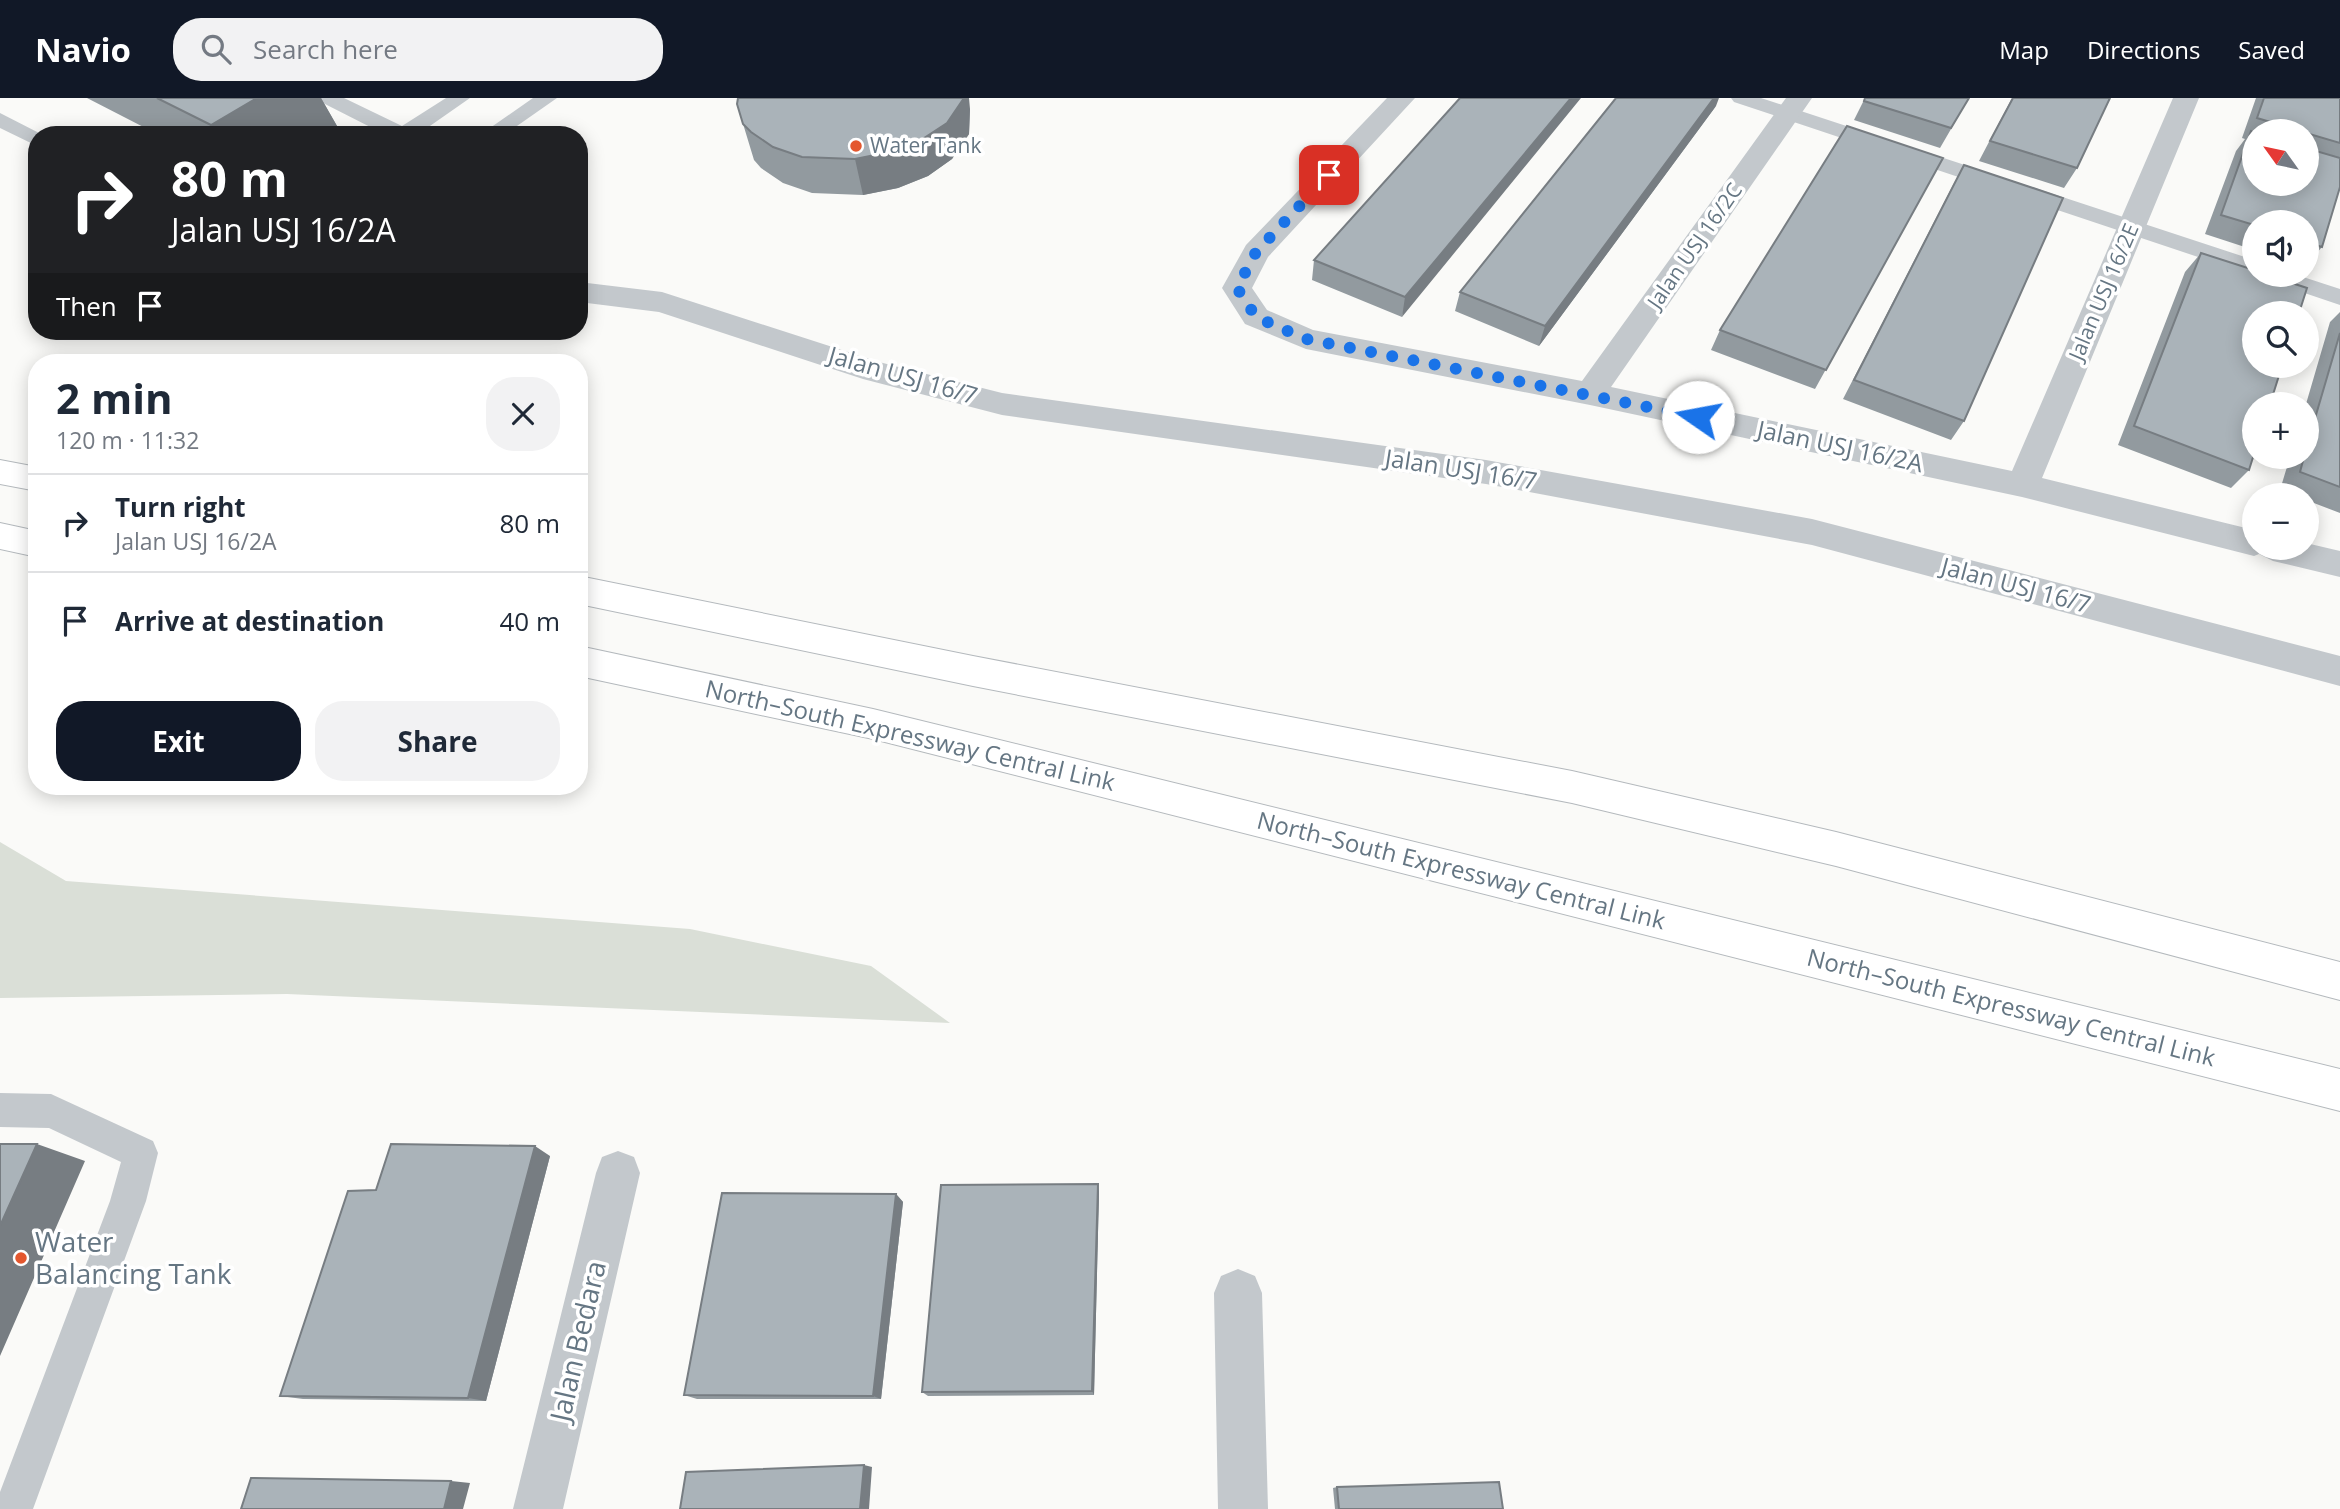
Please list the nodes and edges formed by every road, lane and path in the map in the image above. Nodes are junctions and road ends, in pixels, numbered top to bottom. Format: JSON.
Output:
{"nodes":[{"id":1,"x":328,"y":98,"type":"edge"},
{"id":2,"x":460,"y":98,"type":"edge"},
{"id":3,"x":547,"y":98,"type":"edge"},
{"id":4,"x":1402,"y":98,"type":"edge"},
{"id":5,"x":1741,"y":98,"type":"edge"},
{"id":6,"x":2186,"y":98,"type":"edge"},
{"id":7,"x":1794,"y":106,"type":"edge"},
{"id":8,"x":0,"y":119,"type":"edge"},
{"id":9,"x":385,"y":126,"type":"edge"},
{"id":10,"x":417,"y":126,"type":"edge"},
{"id":11,"x":505,"y":126,"type":"edge"},
{"id":12,"x":28,"y":135,"type":"edge"},
{"id":13,"x":2131,"y":228,"type":"junction"},
{"id":14,"x":2242,"y":264,"type":"edge"},
{"id":15,"x":2310,"y":287,"type":"edge"},
{"id":16,"x":588,"y":293,"type":"edge"},
{"id":17,"x":2340,"y":297,"type":"edge"},
{"id":18,"x":1590,"y":394,"type":"junction"},
{"id":19,"x":0,"y":472,"type":"edge"},
{"id":20,"x":28,"y":477,"type":"edge"},
{"id":21,"x":2022,"y":485,"type":"junction"},
{"id":22,"x":0,"y":536,"type":"edge"},
{"id":23,"x":2242,"y":540,"type":"edge"},
{"id":24,"x":28,"y":542,"type":"edge"},
{"id":25,"x":2319,"y":559,"type":"edge"},
{"id":26,"x":2340,"y":564,"type":"edge"},
{"id":27,"x":588,"y":592,"type":"edge"},
{"id":28,"x":588,"y":663,"type":"edge"},
{"id":29,"x":2340,"y":671,"type":"edge"},
{"id":30,"x":2340,"y":981,"type":"edge"},
{"id":31,"x":2340,"y":1090,"type":"edge"},
{"id":32,"x":0,"y":1110,"type":"edge"},
{"id":33,"x":618,"y":1173,"type":"dead end"},
{"id":34,"x":1238,"y":1293,"type":"dead end"},
{"id":35,"x":13,"y":1509,"type":"edge"},
{"id":36,"x":538,"y":1509,"type":"edge"},
{"id":37,"x":1243,"y":1509,"type":"edge"}],
"edges":[{"from":1,"to":9,"type":"lane"},
{"from":2,"to":10,"type":"lane"},
{"from":3,"to":11,"type":"lane"},
{"from":4,"to":18,"type":"street","name":"Jalan USJ 16/2A"},
{"from":5,"to":7,"type":"lane"},
{"from":6,"to":13,"type":"street","name":"Jalan USJ 16/2E"},
{"from":7,"to":13,"type":"lane"},
{"from":7,"to":18,"type":"street","name":"Jalan USJ 16/2C"},
{"from":8,"to":12,"type":"lane"},
{"from":13,"to":14,"type":"lane"},
{"from":13,"to":21,"type":"street","name":"Jalan USJ 16/2E"},
{"from":15,"to":17,"type":"lane"},
{"from":16,"to":29,"type":"street","name":"Jalan USJ 16/7"},
{"from":18,"to":21,"type":"street","name":"Jalan USJ 16/2A"},
{"from":19,"to":20,"type":"highway"},
{"from":21,"to":23,"type":"street","name":"Jalan USJ 16/2A"},
{"from":22,"to":24,"type":"highway"},
{"from":25,"to":26,"type":"street"},
{"from":27,"to":30,"type":"highway"},
{"from":28,"to":31,"type":"highway","name":"North–South Expressway Central Link"},
{"from":32,"to":35,"type":"lane"},
{"from":33,"to":36,"type":"street","name":"Jalan Bedara"},
{"from":34,"to":37,"type":"street"}]}
